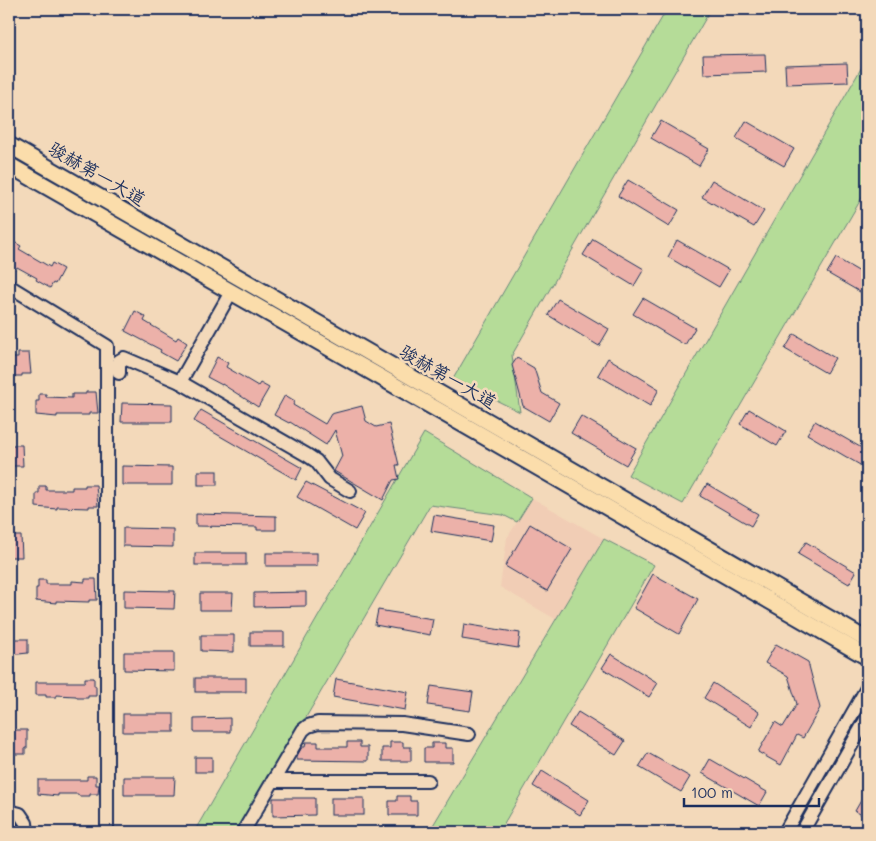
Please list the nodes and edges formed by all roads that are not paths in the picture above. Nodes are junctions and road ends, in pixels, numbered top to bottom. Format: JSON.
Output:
{"nodes":[{"id":1,"x":9,"y":146,"type":"edge"},
{"id":2,"x":9,"y":165,"type":"edge"},
{"id":3,"x":9,"y":286,"type":"edge"},
{"id":4,"x":231,"y":292,"type":"junction"},
{"id":5,"x":119,"y":373,"type":"dead end"},
{"id":6,"x":180,"y":382,"type":"junction"},
{"id":7,"x":350,"y":491,"type":"dead end"},
{"id":8,"x":867,"y":640,"type":"edge"},
{"id":9,"x":867,"y":657,"type":"edge"},
{"id":10,"x":867,"y":688,"type":"edge"},
{"id":11,"x":867,"y":718,"type":"edge"},
{"id":12,"x":469,"y":734,"type":"dead end"},
{"id":13,"x":273,"y":781,"type":"junction"},
{"id":14,"x":428,"y":781,"type":"dead end"},
{"id":15,"x":9,"y":811,"type":"edge"},
{"id":16,"x":27,"y":832,"type":"edge"},
{"id":17,"x":107,"y":832,"type":"edge"},
{"id":18,"x":243,"y":832,"type":"edge"},
{"id":19,"x":785,"y":832,"type":"edge"},
{"id":20,"x":802,"y":832,"type":"edge"}],
"edges":[{"from":1,"to":8,"type":"main road","name":"骏赫第一大道"},
{"from":2,"to":4,"type":"main road","name":"骏赫第一大道"},
{"from":3,"to":17,"type":"street"},
{"from":4,"to":6,"type":"street"},
{"from":4,"to":9,"type":"main road","name":"骏赫第一大道"},
{"from":5,"to":6,"type":"street"},
{"from":6,"to":7,"type":"street"},
{"from":10,"to":19,"type":"street"},
{"from":11,"to":20,"type":"street"},
{"from":12,"to":13,"type":"street"},
{"from":13,"to":14,"type":"street"},
{"from":13,"to":18,"type":"street"},
{"from":15,"to":16,"type":"street"}]}
